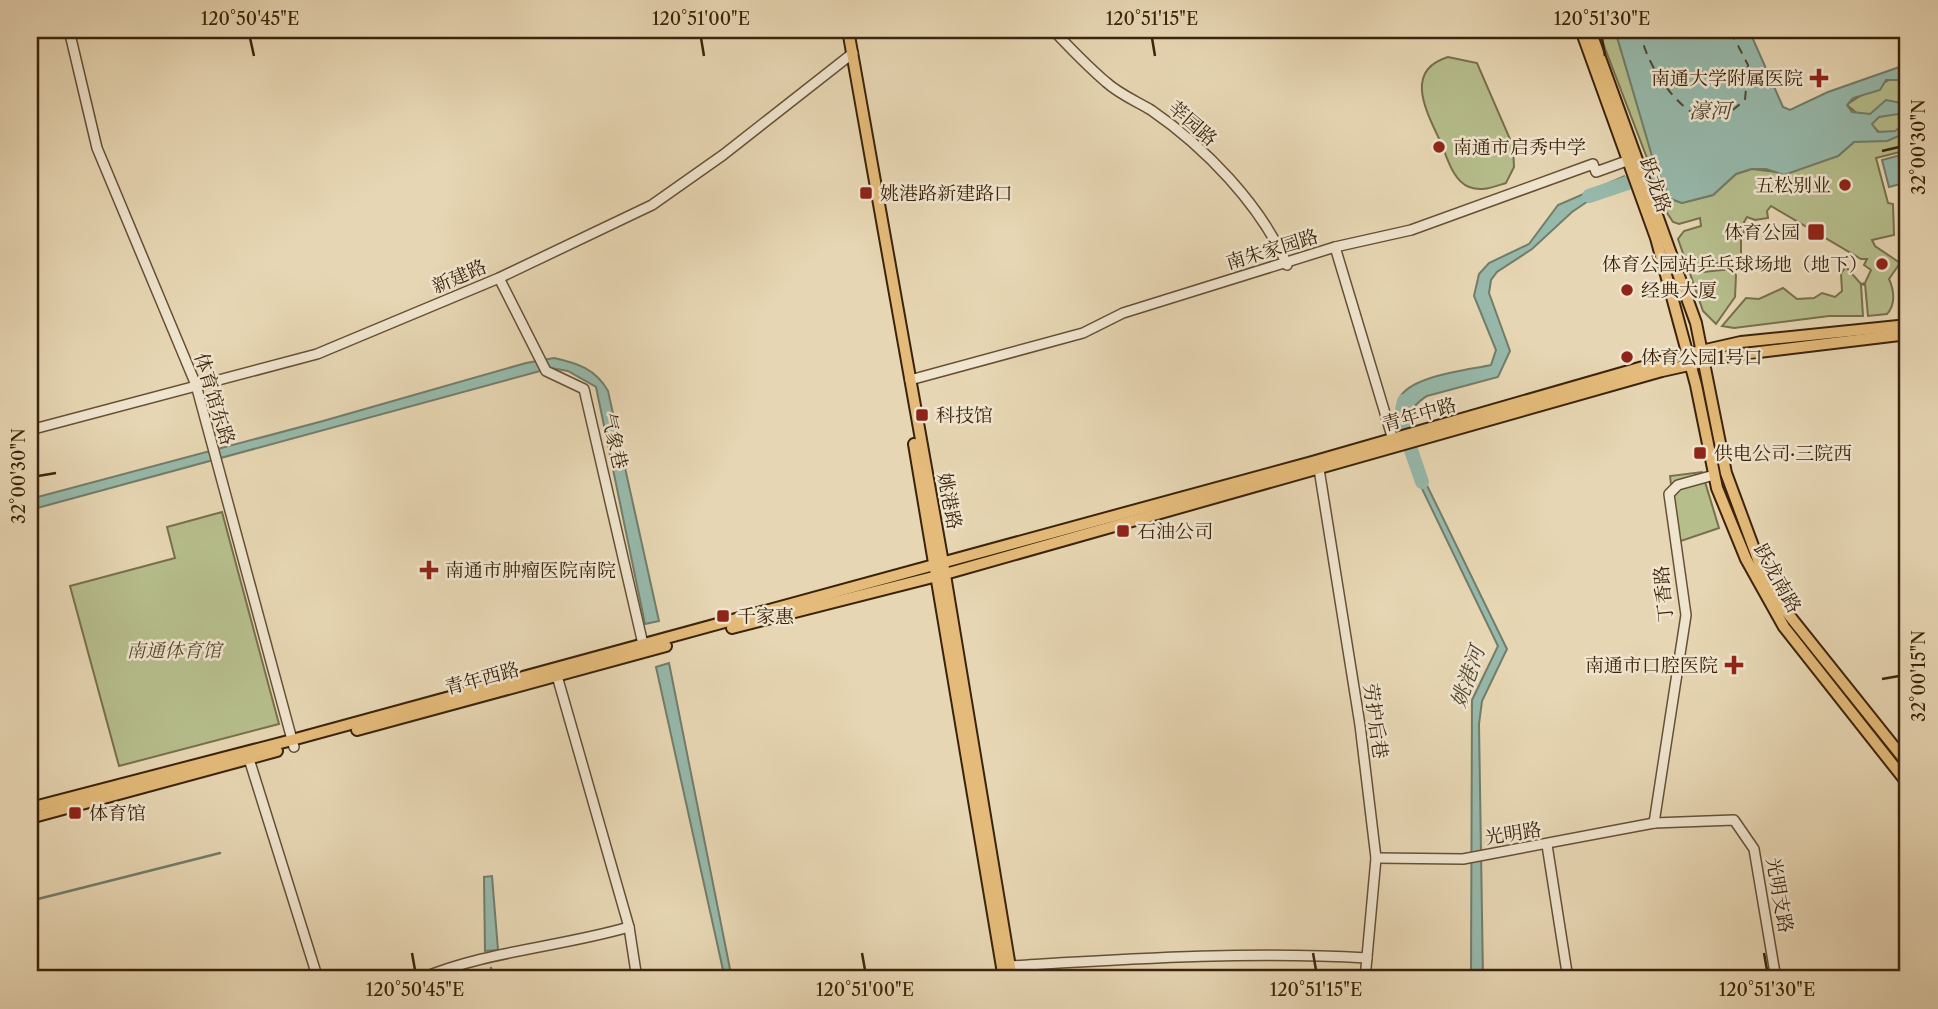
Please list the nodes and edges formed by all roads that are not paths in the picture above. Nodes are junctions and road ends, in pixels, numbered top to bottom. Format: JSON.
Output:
{"nodes":[{"id":1,"x":69,"y":30,"type":"edge"},
{"id":2,"x":841,"y":30,"type":"edge"},
{"id":3,"x":848,"y":30,"type":"edge"},
{"id":4,"x":1053,"y":30,"type":"edge"},
{"id":5,"x":1581,"y":30,"type":"edge"},
{"id":6,"x":1590,"y":30,"type":"edge"},
{"id":7,"x":850,"y":55,"type":"junction"},
{"id":8,"x":1635,"y":163,"type":"junction"},
{"id":9,"x":1646,"y":193,"type":"junction"},
{"id":10,"x":1335,"y":247,"type":"junction"},
{"id":11,"x":1287,"y":265,"type":"junction"},
{"id":12,"x":499,"y":278,"type":"junction"},
{"id":13,"x":1908,"y":325,"type":"edge"},
{"id":14,"x":1908,"y":334,"type":"edge"},
{"id":15,"x":1704,"y":356,"type":"junction"},
{"id":16,"x":1689,"y":359,"type":"junction"},
{"id":17,"x":910,"y":380,"type":"junction"},
{"id":18,"x":196,"y":385,"type":"junction"},
{"id":19,"x":30,"y":430,"type":"edge"},
{"id":20,"x":1394,"y":444,"type":"junction"},
{"id":21,"x":1319,"y":469,"type":"junction"},
{"id":22,"x":1714,"y":475,"type":"junction"},
{"id":23,"x":939,"y":570,"type":"junction"},
{"id":24,"x":643,"y":645,"type":"junction"},
{"id":25,"x":556,"y":671,"type":"junction"},
{"id":26,"x":293,"y":743,"type":"junction"},
{"id":27,"x":249,"y":759,"type":"junction"},
{"id":28,"x":1908,"y":764,"type":"edge"},
{"id":29,"x":1908,"y":784,"type":"edge"},
{"id":30,"x":30,"y":808,"type":"edge"},
{"id":31,"x":30,"y":818,"type":"edge"},
{"id":32,"x":1654,"y":823,"type":"junction"},
{"id":33,"x":1547,"y":845,"type":"junction"},
{"id":34,"x":1376,"y":858,"type":"junction"},
{"id":35,"x":629,"y":926,"type":"junction"},
{"id":36,"x":1367,"y":958,"type":"junction"},
{"id":37,"x":1010,"y":966,"type":"junction"},
{"id":38,"x":318,"y":979,"type":"edge"},
{"id":39,"x":420,"y":979,"type":"edge"},
{"id":40,"x":637,"y":979,"type":"edge"},
{"id":41,"x":1004,"y":979,"type":"edge"},
{"id":42,"x":1012,"y":979,"type":"edge"},
{"id":43,"x":1365,"y":979,"type":"edge"},
{"id":44,"x":1569,"y":979,"type":"edge"},
{"id":45,"x":1776,"y":979,"type":"edge"}],
"edges":[{"from":1,"to":18,"type":"street","name":"体育馆东路"},
{"from":2,"to":7,"type":"main road","name":"姚港路"},
{"from":3,"to":7,"type":"main road","name":"姚港路"},
{"from":4,"to":11,"type":"street","name":"莘园路"},
{"from":5,"to":8,"type":"main road","name":"跃龙路"},
{"from":6,"to":8,"type":"main road","name":"跃龙路"},
{"from":7,"to":12,"type":"street","name":"新建路"},
{"from":7,"to":17,"type":"main road","name":"姚港路"},
{"from":7,"to":23,"type":"main road","name":"姚港路"},
{"from":8,"to":9,"type":"main road","name":"跃龙路"},
{"from":8,"to":10,"type":"street","name":"南朱家园路"},
{"from":9,"to":15,"type":"main road","name":"跃龙路"},
{"from":9,"to":16,"type":"main road","name":"跃龙路"},
{"from":10,"to":11,"type":"street","name":"南朱家园路"},
{"from":10,"to":20,"type":"street"},
{"from":11,"to":17,"type":"street","name":"南朱家园路"},
{"from":12,"to":18,"type":"street","name":"新建路"},
{"from":12,"to":24,"type":"street","name":"气象巷"},
{"from":13,"to":15,"type":"main road","name":"青年中路"},
{"from":14,"to":15,"type":"main road","name":"青年中路"},
{"from":15,"to":16,"type":"main road","name":"青年中路"},
{"from":15,"to":28,"type":"main road","name":"跃龙南路"},
{"from":16,"to":20,"type":"main road","name":"青年中路"},
{"from":16,"to":22,"type":"main road","name":"跃龙南路"},
{"from":17,"to":23,"type":"main road","name":"姚港路"},
{"from":18,"to":19,"type":"street","name":"新建路"},
{"from":18,"to":26,"type":"street","name":"体育馆东路"},
{"from":20,"to":21,"type":"main road","name":"青年中路"},
{"from":20,"to":23,"type":"main road","name":"青年中路"},
{"from":21,"to":23,"type":"main road","name":"青年中路"},
{"from":21,"to":34,"type":"street","name":"劳护后巷"},
{"from":22,"to":29,"type":"main road","name":"跃龙南路"},
{"from":22,"to":32,"type":"street","name":"丁香路"},
{"from":23,"to":24,"type":"main road","name":"青年西路"},
{"from":23,"to":25,"type":"main road","name":"青年西路"},
{"from":23,"to":37,"type":"main road","name":"姚港路"},
{"from":23,"to":41,"type":"main road","name":"姚港路"},
{"from":24,"to":25,"type":"main road","name":"青年西路"},
{"from":25,"to":26,"type":"main road","name":"青年西路"},
{"from":25,"to":35,"type":"street"},
{"from":26,"to":27,"type":"main road","name":"青年西路"},
{"from":26,"to":30,"type":"main road","name":"青年西路"},
{"from":27,"to":31,"type":"main road","name":"青年西路"},
{"from":27,"to":38,"type":"street"},
{"from":32,"to":33,"type":"street","name":"光明路"},
{"from":32,"to":45,"type":"street","name":"光明支路"},
{"from":33,"to":34,"type":"street","name":"光明路"},
{"from":33,"to":44,"type":"street"},
{"from":34,"to":36,"type":"street","name":"劳护后巷"},
{"from":35,"to":39,"type":"street"},
{"from":35,"to":40,"type":"street"},
{"from":36,"to":37,"type":"street"},
{"from":36,"to":43,"type":"street","name":"劳护后巷"},
{"from":37,"to":42,"type":"main road","name":"姚港路"}]}
